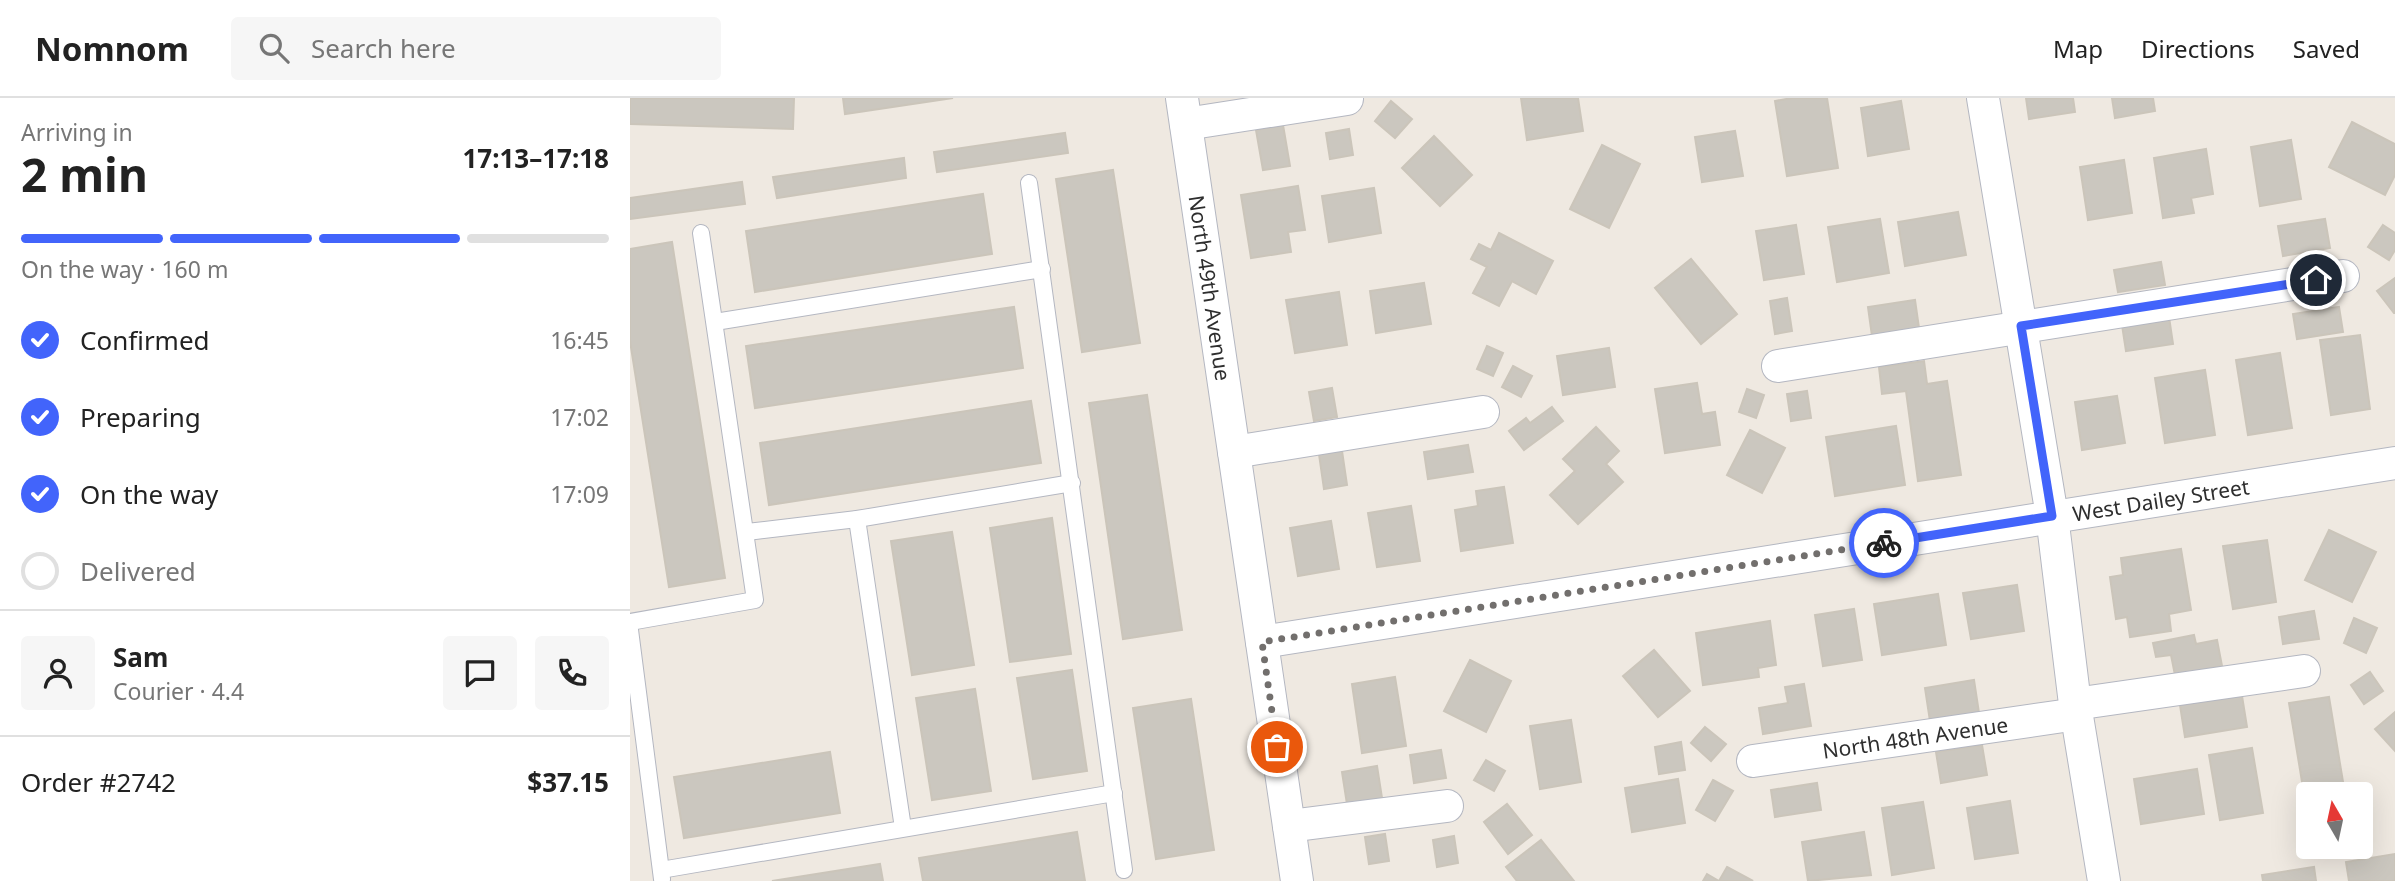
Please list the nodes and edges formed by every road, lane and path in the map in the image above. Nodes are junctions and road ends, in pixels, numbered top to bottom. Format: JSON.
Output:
{"nodes":[{"id":1,"x":1983,"y":98,"type":"edge"},
{"id":2,"x":1347,"y":99,"type":"edge"},
{"id":3,"x":1184,"y":111,"type":"edge"},
{"id":4,"x":1029,"y":183,"type":"dead end"},
{"id":5,"x":701,"y":233,"type":"dead end"},
{"id":6,"x":1042,"y":269,"type":"junction"},
{"id":7,"x":2343,"y":276,"type":"dead end"},
{"id":8,"x":715,"y":322,"type":"junction"},
{"id":9,"x":2021,"y":326,"type":"junction"},
{"id":10,"x":1778,"y":366,"type":"dead end"},
{"id":11,"x":1483,"y":412,"type":"dead end"},
{"id":12,"x":1234,"y":452,"type":"junction"},
{"id":13,"x":2395,"y":463,"type":"edge"},
{"id":14,"x":1072,"y":483,"type":"junction"},
{"id":15,"x":2052,"y":516,"type":"junction"},
{"id":16,"x":857,"y":519,"type":"junction"},
{"id":17,"x":747,"y":532,"type":"junction"},
{"id":18,"x":630,"y":622,"type":"edge"},
{"id":19,"x":630,"y":630,"type":"edge"},
{"id":20,"x":1262,"y":642,"type":"junction"},
{"id":21,"x":2304,"y":670,"type":"dead end"},
{"id":22,"x":2076,"y":709,"type":"junction"},
{"id":23,"x":1754,"y":761,"type":"dead end"},
{"id":24,"x":1114,"y":793,"type":"junction"},
{"id":25,"x":1447,"y":806,"type":"dead end"},
{"id":26,"x":1289,"y":826,"type":"junction"},
{"id":27,"x":903,"y":828,"type":"junction"},
{"id":28,"x":1124,"y":870,"type":"dead end"},
{"id":29,"x":662,"y":876,"type":"edge"},
{"id":30,"x":1297,"y":881,"type":"edge"},
{"id":31,"x":2104,"y":881,"type":"edge"}],
"edges":[{"from":1,"to":9,"type":"street"},
{"from":2,"to":3,"type":"street","name":"North 49th Avenue"},
{"from":3,"to":12,"type":"street","name":"North 49th Avenue"},
{"from":4,"to":6,"type":"lane"},
{"from":5,"to":8,"type":"lane"},
{"from":6,"to":8,"type":"lane"},
{"from":6,"to":14,"type":"lane"},
{"from":7,"to":9,"type":"street"},
{"from":8,"to":17,"type":"lane"},
{"from":9,"to":10,"type":"street"},
{"from":9,"to":15,"type":"street"},
{"from":11,"to":12,"type":"street"},
{"from":12,"to":20,"type":"street","name":"North 49th Avenue"},
{"from":13,"to":15,"type":"street","name":"West Dailey Street"},
{"from":14,"to":16,"type":"lane"},
{"from":14,"to":24,"type":"lane"},
{"from":15,"to":20,"type":"street","name":"West Dailey Street"},
{"from":15,"to":22,"type":"street"},
{"from":16,"to":17,"type":"lane"},
{"from":16,"to":27,"type":"lane"},
{"from":17,"to":18,"type":"lane"},
{"from":19,"to":29,"type":"lane"},
{"from":20,"to":26,"type":"street","name":"North 49th Avenue"},
{"from":21,"to":22,"type":"street","name":"North 48th Avenue"},
{"from":22,"to":23,"type":"street","name":"North 48th Avenue"},
{"from":22,"to":31,"type":"street"},
{"from":24,"to":27,"type":"lane"},
{"from":24,"to":28,"type":"lane"},
{"from":25,"to":26,"type":"street"},
{"from":26,"to":30,"type":"street","name":"North 49th Avenue"},
{"from":27,"to":29,"type":"lane"}]}
